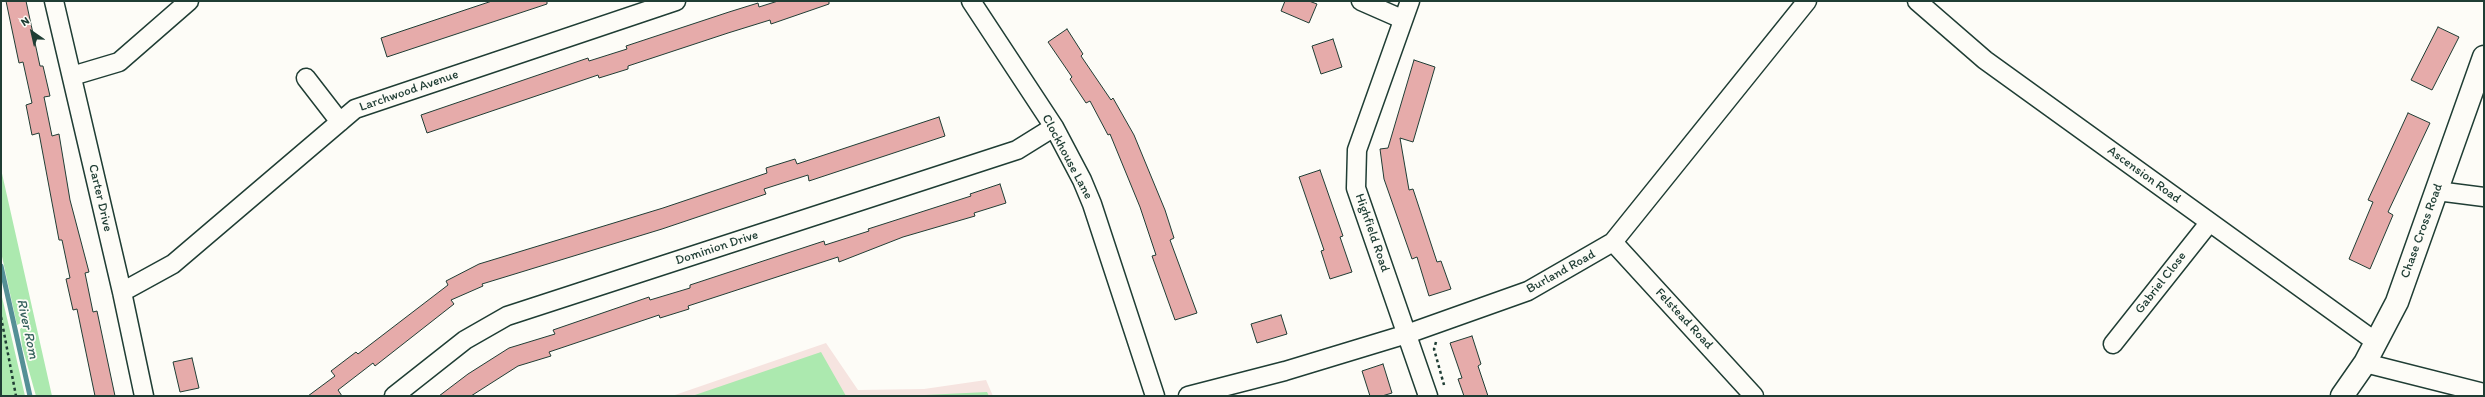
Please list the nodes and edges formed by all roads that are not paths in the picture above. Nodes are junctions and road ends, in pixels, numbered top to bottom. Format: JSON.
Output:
{"nodes":[{"id":1,"x":54,"y":1,"type":"edge"},
{"id":2,"x":189,"y":1,"type":"edge"},
{"id":3,"x":676,"y":1,"type":"edge"},
{"id":4,"x":971,"y":1,"type":"edge"},
{"id":5,"x":1361,"y":1,"type":"edge"},
{"id":6,"x":1410,"y":1,"type":"edge"},
{"id":7,"x":1807,"y":1,"type":"edge"},
{"id":8,"x":1917,"y":1,"type":"edge"},
{"id":9,"x":1402,"y":19,"type":"junction"},
{"id":10,"x":2484,"y":57,"type":"edge"},
{"id":11,"x":72,"y":76,"type":"junction"},
{"id":12,"x":306,"y":78,"type":"dead end"},
{"id":13,"x":340,"y":122,"type":"junction"},
{"id":14,"x":1054,"y":127,"type":"junction"},
{"id":15,"x":2437,"y":191,"type":"junction"},
{"id":16,"x":2484,"y":197,"type":"edge"},
{"id":17,"x":2209,"y":223,"type":"junction"},
{"id":18,"x":1613,"y":242,"type":"junction"},
{"id":19,"x":122,"y":292,"type":"junction"},
{"id":20,"x":1408,"y":334,"type":"junction"},
{"id":21,"x":2376,"y":342,"type":"junction"},
{"id":22,"x":2113,"y":344,"type":"dead end"},
{"id":23,"x":2365,"y":363,"type":"junction"},
{"id":24,"x":2484,"y":393,"type":"edge"},
{"id":25,"x":144,"y":396,"type":"edge"},
{"id":26,"x":394,"y":396,"type":"edge"},
{"id":27,"x":1155,"y":396,"type":"edge"},
{"id":28,"x":1188,"y":396,"type":"edge"},
{"id":29,"x":1428,"y":396,"type":"edge"},
{"id":30,"x":1754,"y":396,"type":"edge"},
{"id":31,"x":2342,"y":396,"type":"edge"}],
"edges":[{"from":1,"to":11,"type":"street","name":"Carter Drive"},
{"from":2,"to":11,"type":"street"},
{"from":3,"to":13,"type":"street","name":"Larchwood Avenue"},
{"from":4,"to":14,"type":"street","name":"Clockhouse Lane"},
{"from":5,"to":9,"type":"street"},
{"from":6,"to":9,"type":"street","name":"Highfield Road"},
{"from":7,"to":18,"type":"street","name":"Burland Road"},
{"from":8,"to":17,"type":"street","name":"Ascension Road"},
{"from":9,"to":20,"type":"street","name":"Highfield Road"},
{"from":10,"to":15,"type":"main road","name":"Chase Cross Road"},
{"from":11,"to":19,"type":"street","name":"Carter Drive"},
{"from":12,"to":13,"type":"street"},
{"from":13,"to":19,"type":"street","name":"Larchwood Avenue"},
{"from":14,"to":26,"type":"street","name":"Dominion Drive"},
{"from":14,"to":27,"type":"street","name":"Clockhouse Lane"},
{"from":15,"to":16,"type":"street"},
{"from":15,"to":21,"type":"main road","name":"Chase Cross Road"},
{"from":17,"to":21,"type":"street","name":"Ascension Road"},
{"from":17,"to":22,"type":"street","name":"Gabriel Close"},
{"from":18,"to":20,"type":"street","name":"Burland Road"},
{"from":18,"to":30,"type":"street","name":"Felstead Road"},
{"from":19,"to":25,"type":"street","name":"Carter Drive"},
{"from":20,"to":28,"type":"street","name":"Burland Road"},
{"from":20,"to":29,"type":"street","name":"Highfield Road"},
{"from":21,"to":23,"type":"main road","name":"Chase Cross Road"},
{"from":23,"to":24,"type":"street"},
{"from":23,"to":31,"type":"main road","name":"Chase Cross Road"}]}
